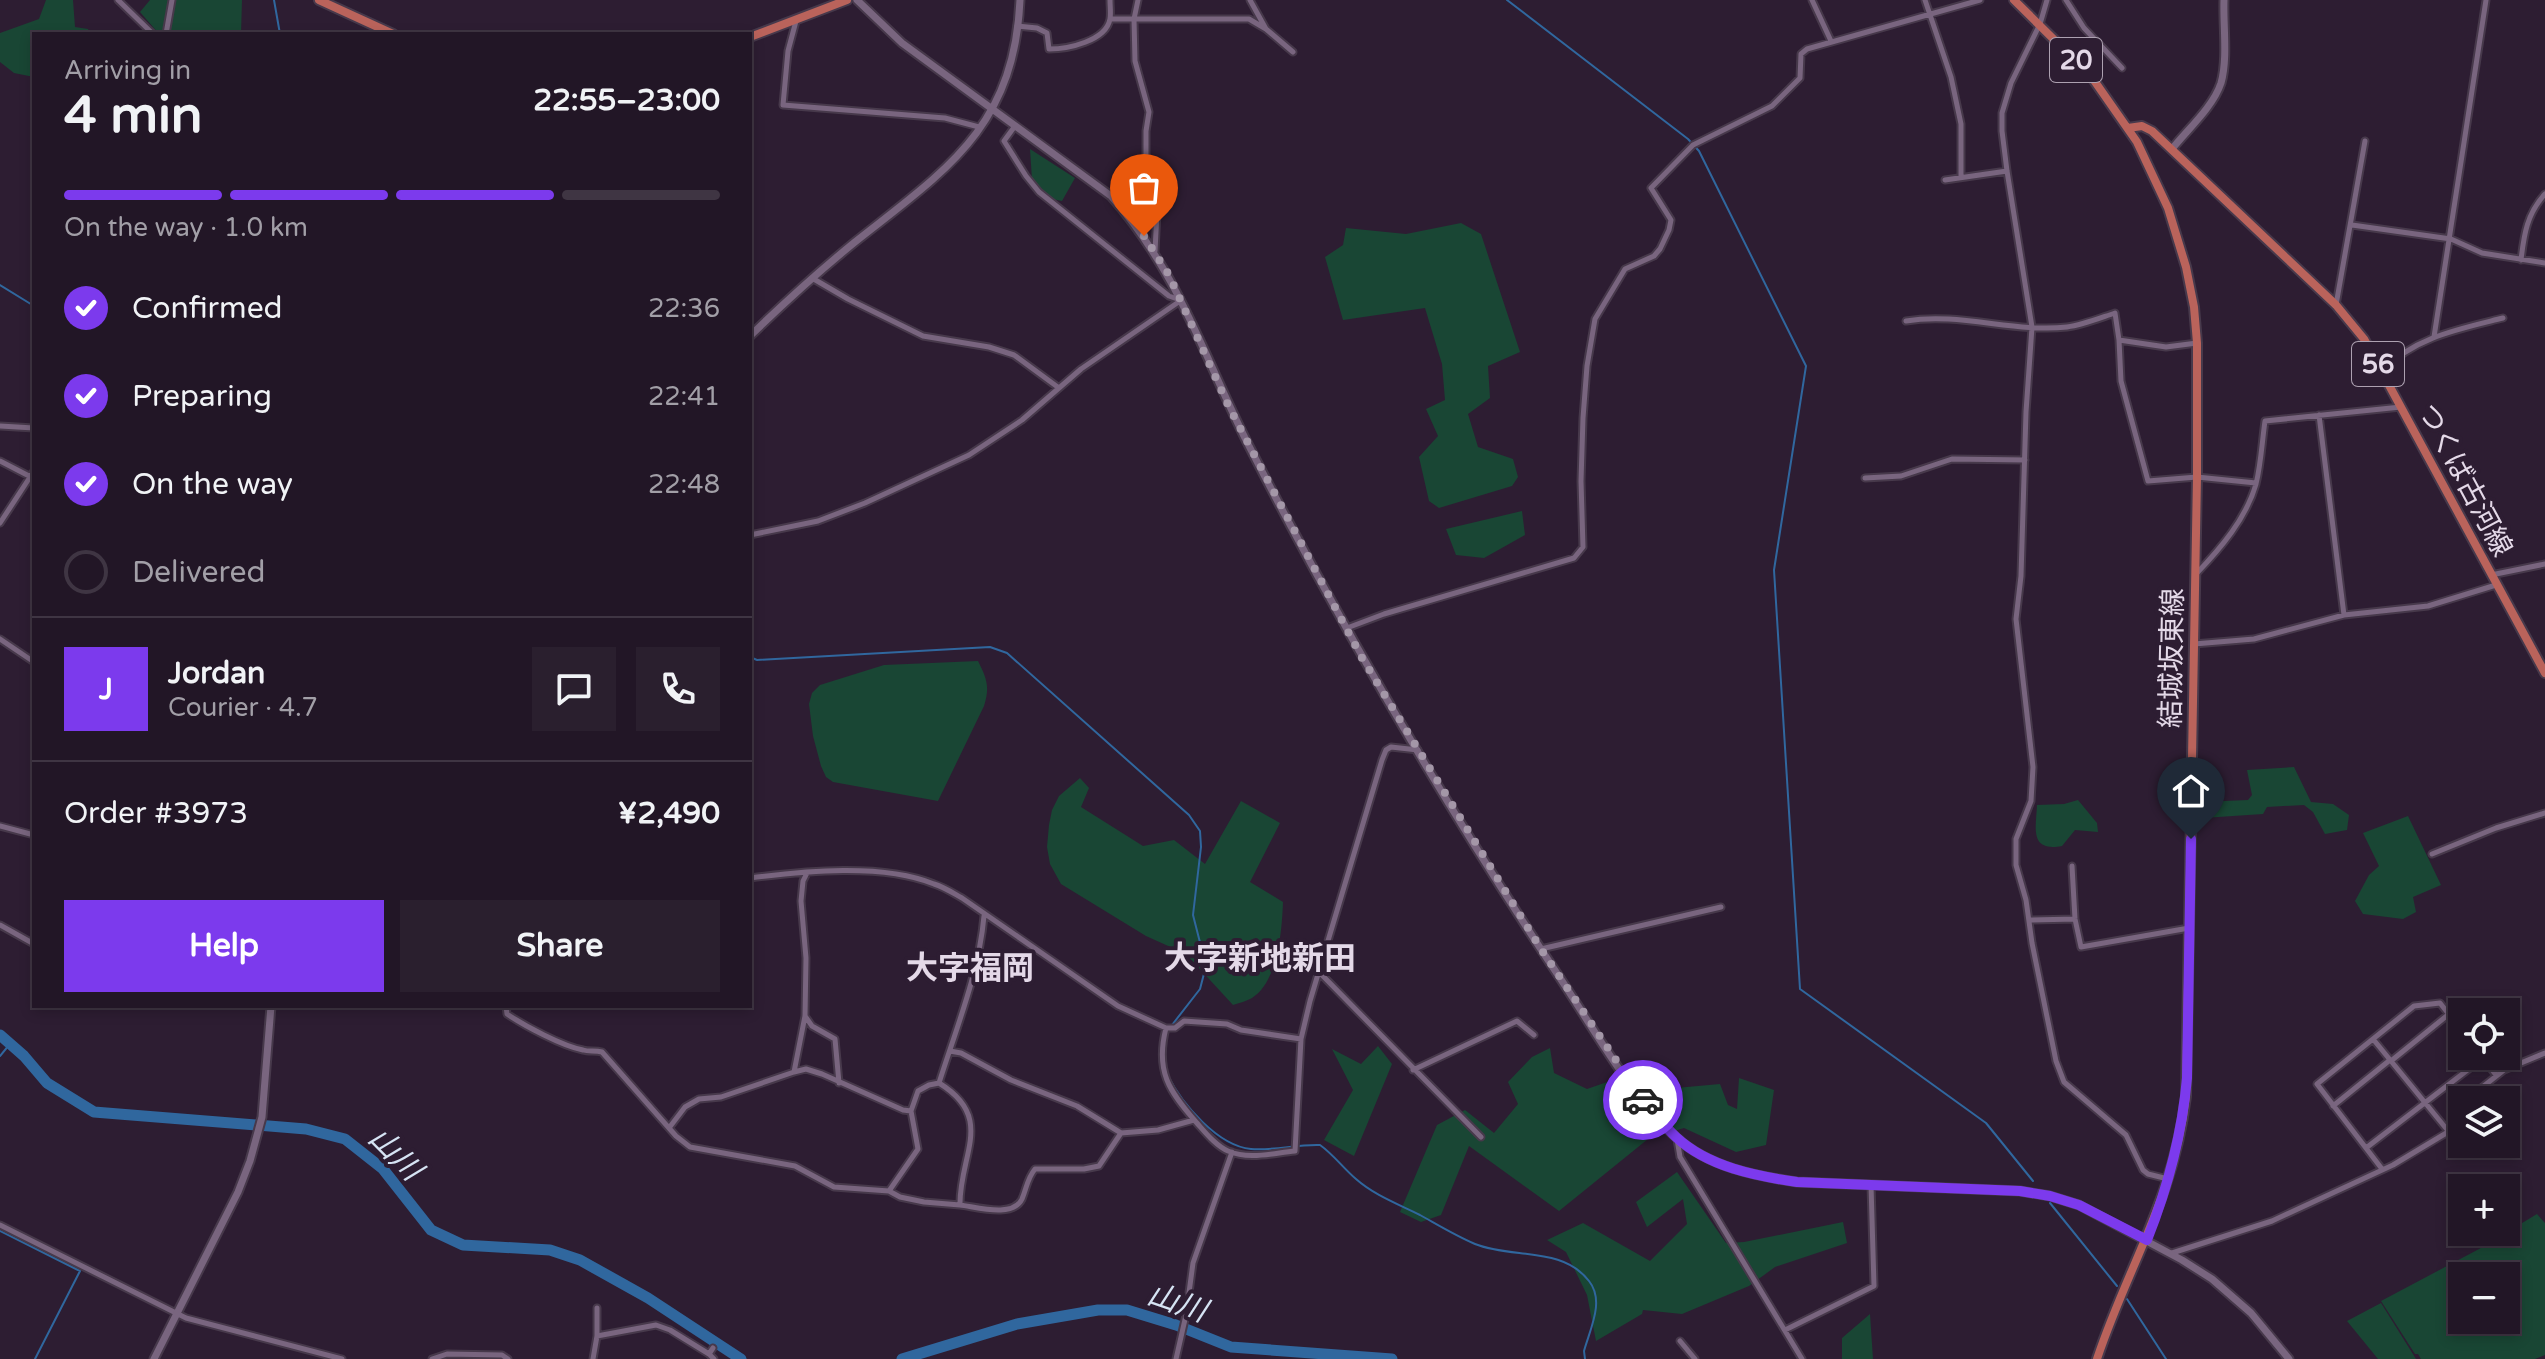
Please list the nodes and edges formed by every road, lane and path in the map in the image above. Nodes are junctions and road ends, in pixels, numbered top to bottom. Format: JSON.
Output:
{"nodes":[{"id":1,"x":118,"y":0,"type":"edge"},
{"id":2,"x":172,"y":0,"type":"edge"},
{"id":3,"x":319,"y":0,"type":"edge"},
{"id":4,"x":847,"y":0,"type":"edge"},
{"id":5,"x":857,"y":0,"type":"edge"},
{"id":6,"x":1020,"y":0,"type":"edge"},
{"id":7,"x":1110,"y":0,"type":"edge"},
{"id":8,"x":1138,"y":0,"type":"edge"},
{"id":9,"x":1250,"y":0,"type":"edge"},
{"id":10,"x":1812,"y":0,"type":"edge"},
{"id":11,"x":1925,"y":0,"type":"edge"},
{"id":12,"x":1980,"y":0,"type":"edge"},
{"id":13,"x":2014,"y":0,"type":"edge"},
{"id":14,"x":2047,"y":0,"type":"edge"},
{"id":15,"x":2066,"y":0,"type":"edge"},
{"id":16,"x":2224,"y":0,"type":"edge"},
{"id":17,"x":2486,"y":0,"type":"edge"},
{"id":18,"x":1929,"y":15,"type":"junction"},
{"id":19,"x":1111,"y":19,"type":"junction"},
{"id":20,"x":1134,"y":19,"type":"junction"},
{"id":21,"x":796,"y":21,"type":"junction"},
{"id":22,"x":2040,"y":24,"type":"junction"},
{"id":23,"x":1017,"y":26,"type":"junction"},
{"id":24,"x":1266,"y":29,"type":"junction"},
{"id":25,"x":151,"y":32,"type":"edge"},
{"id":26,"x":166,"y":32,"type":"edge"},
{"id":27,"x":389,"y":32,"type":"edge"},
{"id":28,"x":752,"y":36,"type":"edge"},
{"id":29,"x":1831,"y":41,"type":"junction"},
{"id":30,"x":1293,"y":52,"type":"dead end"},
{"id":31,"x":2122,"y":68,"type":"dead end"},
{"id":32,"x":991,"y":110,"type":"junction"},
{"id":33,"x":1015,"y":126,"type":"junction"},
{"id":34,"x":981,"y":127,"type":"junction"},
{"id":35,"x":2128,"y":128,"type":"junction"},
{"id":36,"x":2365,"y":141,"type":"dead end"},
{"id":37,"x":2172,"y":149,"type":"junction"},
{"id":38,"x":2007,"y":171,"type":"junction"},
{"id":39,"x":1961,"y":176,"type":"junction"},
{"id":40,"x":1945,"y":180,"type":"dead end"},
{"id":41,"x":2545,"y":194,"type":"edge"},
{"id":42,"x":2352,"y":225,"type":"junction"},
{"id":43,"x":2451,"y":239,"type":"junction"},
{"id":44,"x":1155,"y":251,"type":"junction"},
{"id":45,"x":2521,"y":260,"type":"junction"},
{"id":46,"x":2545,"y":263,"type":"edge"},
{"id":47,"x":811,"y":278,"type":"junction"},
{"id":48,"x":1181,"y":300,"type":"junction"},
{"id":49,"x":2336,"y":305,"type":"junction"},
{"id":50,"x":2503,"y":318,"type":"dead end"},
{"id":51,"x":1906,"y":321,"type":"dead end"},
{"id":52,"x":2032,"y":327,"type":"junction"},
{"id":53,"x":752,"y":334,"type":"edge"},
{"id":54,"x":2434,"y":337,"type":"junction"},
{"id":55,"x":2119,"y":340,"type":"junction"},
{"id":56,"x":2197,"y":343,"type":"junction"},
{"id":57,"x":2382,"y":371,"type":"junction"},
{"id":58,"x":1059,"y":388,"type":"junction"},
{"id":59,"x":2401,"y":407,"type":"junction"},
{"id":60,"x":2319,"y":415,"type":"junction"},
{"id":61,"x":0,"y":426,"type":"edge"},
{"id":62,"x":32,"y":428,"type":"edge"},
{"id":63,"x":2025,"y":460,"type":"junction"},
{"id":64,"x":0,"y":461,"type":"edge"},
{"id":65,"x":32,"y":474,"type":"edge"},
{"id":66,"x":32,"y":475,"type":"edge"},
{"id":67,"x":2197,"y":477,"type":"junction"},
{"id":68,"x":1865,"y":478,"type":"dead end"},
{"id":69,"x":2256,"y":483,"type":"junction"},
{"id":70,"x":0,"y":523,"type":"edge"},
{"id":71,"x":752,"y":535,"type":"edge"},
{"id":72,"x":2545,"y":564,"type":"edge"},
{"id":73,"x":2195,"y":575,"type":"junction"},
{"id":74,"x":2490,"y":575,"type":"junction"},
{"id":75,"x":2496,"y":585,"type":"junction"},
{"id":76,"x":2344,"y":615,"type":"junction"},
{"id":77,"x":1347,"y":628,"type":"junction"},
{"id":78,"x":0,"y":639,"type":"edge"},
{"id":79,"x":2193,"y":645,"type":"junction"},
{"id":80,"x":32,"y":661,"type":"edge"},
{"id":81,"x":2545,"y":673,"type":"edge"},
{"id":82,"x":1418,"y":750,"type":"junction"},
{"id":83,"x":2545,"y":813,"type":"edge"},
{"id":84,"x":0,"y":826,"type":"edge"},
{"id":85,"x":32,"y":834,"type":"edge"},
{"id":86,"x":2432,"y":854,"type":"dead end"},
{"id":87,"x":2072,"y":866,"type":"dead end"},
{"id":88,"x":808,"y":872,"type":"junction"},
{"id":89,"x":752,"y":878,"type":"edge"},
{"id":90,"x":1721,"y":907,"type":"dead end"},
{"id":91,"x":984,"y":916,"type":"junction"},
{"id":92,"x":2075,"y":919,"type":"junction"},
{"id":93,"x":2029,"y":920,"type":"junction"},
{"id":94,"x":0,"y":925,"type":"edge"},
{"id":95,"x":2190,"y":928,"type":"junction"},
{"id":96,"x":32,"y":943,"type":"edge"},
{"id":97,"x":1541,"y":949,"type":"junction"},
{"id":98,"x":1320,"y":973,"type":"junction"},
{"id":99,"x":271,"y":1008,"type":"edge"},
{"id":100,"x":506,"y":1008,"type":"edge"},
{"id":101,"x":2448,"y":1013,"type":"edge"},
{"id":102,"x":2448,"y":1015,"type":"edge"},
{"id":103,"x":805,"y":1016,"type":"junction"},
{"id":104,"x":1166,"y":1028,"type":"junction"},
{"id":105,"x":1534,"y":1035,"type":"dead end"},
{"id":106,"x":1301,"y":1039,"type":"junction"},
{"id":107,"x":2373,"y":1039,"type":"junction"},
{"id":108,"x":950,"y":1051,"type":"junction"},
{"id":109,"x":2545,"y":1053,"type":"edge"},
{"id":110,"x":2391,"y":1060,"type":"junction"},
{"id":111,"x":1413,"y":1070,"type":"junction"},
{"id":112,"x":2466,"y":1070,"type":"edge"},
{"id":113,"x":2491,"y":1070,"type":"edge"},
{"id":114,"x":794,"y":1072,"type":"junction"},
{"id":115,"x":2496,"y":1075,"type":"junction"},
{"id":116,"x":839,"y":1083,"type":"junction"},
{"id":117,"x":939,"y":1083,"type":"junction"},
{"id":118,"x":2483,"y":1086,"type":"edge"},
{"id":119,"x":2425,"y":1103,"type":"junction"},
{"id":120,"x":2333,"y":1106,"type":"junction"},
{"id":121,"x":911,"y":1111,"type":"junction"},
{"id":122,"x":1194,"y":1120,"type":"junction"},
{"id":123,"x":669,"y":1128,"type":"junction"},
{"id":124,"x":2448,"y":1131,"type":"edge"},
{"id":125,"x":1121,"y":1133,"type":"junction"},
{"id":126,"x":2448,"y":1133,"type":"edge"},
{"id":127,"x":1481,"y":1137,"type":"dead end"},
{"id":128,"x":1677,"y":1138,"type":"junction"},
{"id":129,"x":2366,"y":1148,"type":"junction"},
{"id":130,"x":1232,"y":1152,"type":"junction"},
{"id":131,"x":2382,"y":1169,"type":"junction"},
{"id":132,"x":2169,"y":1179,"type":"junction"},
{"id":133,"x":1871,"y":1185,"type":"junction"},
{"id":134,"x":889,"y":1191,"type":"junction"},
{"id":135,"x":960,"y":1205,"type":"junction"},
{"id":136,"x":0,"y":1225,"type":"edge"},
{"id":137,"x":2147,"y":1240,"type":"junction"},
{"id":138,"x":2172,"y":1253,"type":"junction"},
{"id":139,"x":597,"y":1308,"type":"dead end"},
{"id":140,"x":176,"y":1314,"type":"junction"},
{"id":141,"x":1785,"y":1330,"type":"junction"},
{"id":142,"x":597,"y":1336,"type":"junction"},
{"id":143,"x":1680,"y":1341,"type":"dead end"},
{"id":144,"x":712,"y":1354,"type":"edge"},
{"id":145,"x":154,"y":1359,"type":"edge"},
{"id":146,"x":342,"y":1359,"type":"edge"},
{"id":147,"x":432,"y":1359,"type":"edge"},
{"id":148,"x":508,"y":1359,"type":"edge"},
{"id":149,"x":593,"y":1359,"type":"edge"},
{"id":150,"x":1176,"y":1359,"type":"edge"},
{"id":151,"x":1695,"y":1359,"type":"edge"},
{"id":152,"x":1802,"y":1359,"type":"edge"},
{"id":153,"x":2097,"y":1359,"type":"edge"},
{"id":154,"x":2289,"y":1359,"type":"edge"}],
"edges":[{"from":1,"to":25,"type":"street"},
{"from":2,"to":26,"type":"street"},
{"from":3,"to":27,"type":"main road"},
{"from":4,"to":21,"type":"main road"},
{"from":5,"to":32,"type":"street"},
{"from":6,"to":23,"type":"street"},
{"from":7,"to":19,"type":"street"},
{"from":8,"to":20,"type":"street"},
{"from":9,"to":24,"type":"street"},
{"from":10,"to":29,"type":"street"},
{"from":11,"to":18,"type":"street"},
{"from":12,"to":18,"type":"street"},
{"from":13,"to":22,"type":"main road","name":"結城坂東線","number":"20"},
{"from":14,"to":22,"type":"street"},
{"from":15,"to":31,"type":"street"},
{"from":16,"to":37,"type":"street"},
{"from":17,"to":43,"type":"street"},
{"from":18,"to":29,"type":"street"},
{"from":18,"to":39,"type":"street"},
{"from":19,"to":20,"type":"street"},
{"from":19,"to":23,"type":"street"},
{"from":20,"to":24,"type":"street"},
{"from":20,"to":44,"type":"street"},
{"from":21,"to":28,"type":"main road"},
{"from":21,"to":34,"type":"street"},
{"from":22,"to":35,"type":"main road","name":"結城坂東線","number":"20"},
{"from":22,"to":38,"type":"street"},
{"from":23,"to":32,"type":"street"},
{"from":24,"to":30,"type":"street"},
{"from":29,"to":77,"type":"street"},
{"from":32,"to":33,"type":"street"},
{"from":32,"to":34,"type":"street"},
{"from":33,"to":44,"type":"street"},
{"from":33,"to":48,"type":"street"},
{"from":34,"to":47,"type":"street"},
{"from":35,"to":37,"type":"main road","name":"つくば古河線","number":"56"},
{"from":35,"to":56,"type":"main road","name":"結城坂東線","number":"20"},
{"from":36,"to":42,"type":"street"},
{"from":37,"to":49,"type":"main road","name":"つくば古河線","number":"56"},
{"from":38,"to":39,"type":"street"},
{"from":38,"to":52,"type":"street"},
{"from":39,"to":40,"type":"street"},
{"from":41,"to":45,"type":"street"},
{"from":42,"to":43,"type":"street"},
{"from":42,"to":49,"type":"street"},
{"from":43,"to":45,"type":"street"},
{"from":43,"to":54,"type":"street"},
{"from":44,"to":48,"type":"street"},
{"from":45,"to":46,"type":"street"},
{"from":47,"to":53,"type":"street"},
{"from":47,"to":58,"type":"street"},
{"from":48,"to":58,"type":"street"},
{"from":48,"to":77,"type":"street"},
{"from":49,"to":57,"type":"main road","name":"つくば古河線","number":"56"},
{"from":50,"to":54,"type":"street"},
{"from":51,"to":52,"type":"street"},
{"from":52,"to":55,"type":"street"},
{"from":52,"to":63,"type":"street"},
{"from":54,"to":57,"type":"street"},
{"from":55,"to":56,"type":"street"},
{"from":55,"to":67,"type":"street"},
{"from":56,"to":67,"type":"main road","name":"結城坂東線","number":"20"},
{"from":57,"to":59,"type":"main road","name":"つくば古河線","number":"56"},
{"from":58,"to":71,"type":"street"},
{"from":59,"to":60,"type":"street"},
{"from":59,"to":74,"type":"main road","name":"つくば古河線","number":"56"},
{"from":60,"to":69,"type":"street"},
{"from":60,"to":76,"type":"street"},
{"from":61,"to":62,"type":"street"},
{"from":63,"to":68,"type":"street"},
{"from":63,"to":93,"type":"street"},
{"from":64,"to":65,"type":"street"},
{"from":66,"to":70,"type":"street"},
{"from":67,"to":69,"type":"street"},
{"from":67,"to":73,"type":"main road","name":"結城坂東線","number":"20"},
{"from":69,"to":73,"type":"street"},
{"from":72,"to":74,"type":"street"},
{"from":73,"to":79,"type":"main road","name":"結城坂東線","number":"20"},
{"from":74,"to":75,"type":"main road","name":"つくば古河線","number":"56"},
{"from":75,"to":76,"type":"street"},
{"from":75,"to":81,"type":"main road","name":"つくば古河線","number":"56"},
{"from":76,"to":79,"type":"street"},
{"from":77,"to":82,"type":"street"},
{"from":78,"to":80,"type":"street"},
{"from":79,"to":95,"type":"main road","name":"結城坂東線","number":"20"},
{"from":82,"to":97,"type":"street"},
{"from":82,"to":98,"type":"street"},
{"from":83,"to":86,"type":"street"},
{"from":84,"to":85,"type":"street"},
{"from":87,"to":92,"type":"street"},
{"from":88,"to":89,"type":"street"},
{"from":88,"to":91,"type":"street"},
{"from":88,"to":103,"type":"street"},
{"from":90,"to":97,"type":"street"},
{"from":91,"to":104,"type":"street"},
{"from":91,"to":108,"type":"street"},
{"from":92,"to":93,"type":"street"},
{"from":92,"to":95,"type":"street"},
{"from":93,"to":132,"type":"street"},
{"from":94,"to":96,"type":"street"},
{"from":95,"to":132,"type":"main road","name":"結城坂東線","number":"20"},
{"from":97,"to":128,"type":"street"},
{"from":98,"to":106,"type":"street"},
{"from":98,"to":111,"type":"street"},
{"from":99,"to":140,"type":"street"},
{"from":100,"to":123,"type":"street"},
{"from":101,"to":107,"type":"street"},
{"from":102,"to":110,"type":"street"},
{"from":103,"to":114,"type":"street"},
{"from":103,"to":116,"type":"street"},
{"from":104,"to":106,"type":"street"},
{"from":104,"to":122,"type":"street"},
{"from":105,"to":111,"type":"street"},
{"from":106,"to":130,"type":"street"},
{"from":107,"to":110,"type":"street"},
{"from":107,"to":120,"type":"street"},
{"from":108,"to":117,"type":"street"},
{"from":108,"to":125,"type":"street"},
{"from":109,"to":115,"type":"street"},
{"from":110,"to":119,"type":"street"},
{"from":110,"to":120,"type":"street"},
{"from":111,"to":127,"type":"street"},
{"from":112,"to":119,"type":"street"},
{"from":113,"to":115,"type":"street"},
{"from":114,"to":116,"type":"street"},
{"from":114,"to":123,"type":"street"},
{"from":115,"to":118,"type":"street"},
{"from":116,"to":121,"type":"street"},
{"from":117,"to":121,"type":"street"},
{"from":117,"to":135,"type":"street"},
{"from":119,"to":124,"type":"street"},
{"from":119,"to":129,"type":"street"},
{"from":120,"to":129,"type":"street"},
{"from":121,"to":134,"type":"street"},
{"from":122,"to":125,"type":"street"},
{"from":122,"to":130,"type":"street"},
{"from":123,"to":134,"type":"street"},
{"from":125,"to":135,"type":"street"},
{"from":126,"to":131,"type":"street"},
{"from":128,"to":133,"type":"street"},
{"from":128,"to":141,"type":"street"},
{"from":129,"to":131,"type":"street"},
{"from":130,"to":150,"type":"street"},
{"from":131,"to":138,"type":"street"},
{"from":132,"to":137,"type":"main road","name":"結城坂東線","number":"20"},
{"from":133,"to":137,"type":"street"},
{"from":133,"to":141,"type":"street"},
{"from":134,"to":135,"type":"street"},
{"from":136,"to":140,"type":"street"},
{"from":137,"to":138,"type":"street"},
{"from":137,"to":153,"type":"main road","name":"結城坂東線","number":"20"},
{"from":138,"to":154,"type":"street"},
{"from":139,"to":142,"type":"street"},
{"from":140,"to":145,"type":"street"},
{"from":140,"to":146,"type":"street"},
{"from":141,"to":152,"type":"street"},
{"from":142,"to":144,"type":"street"},
{"from":142,"to":149,"type":"street"},
{"from":143,"to":151,"type":"street"},
{"from":147,"to":148,"type":"street"}]}
